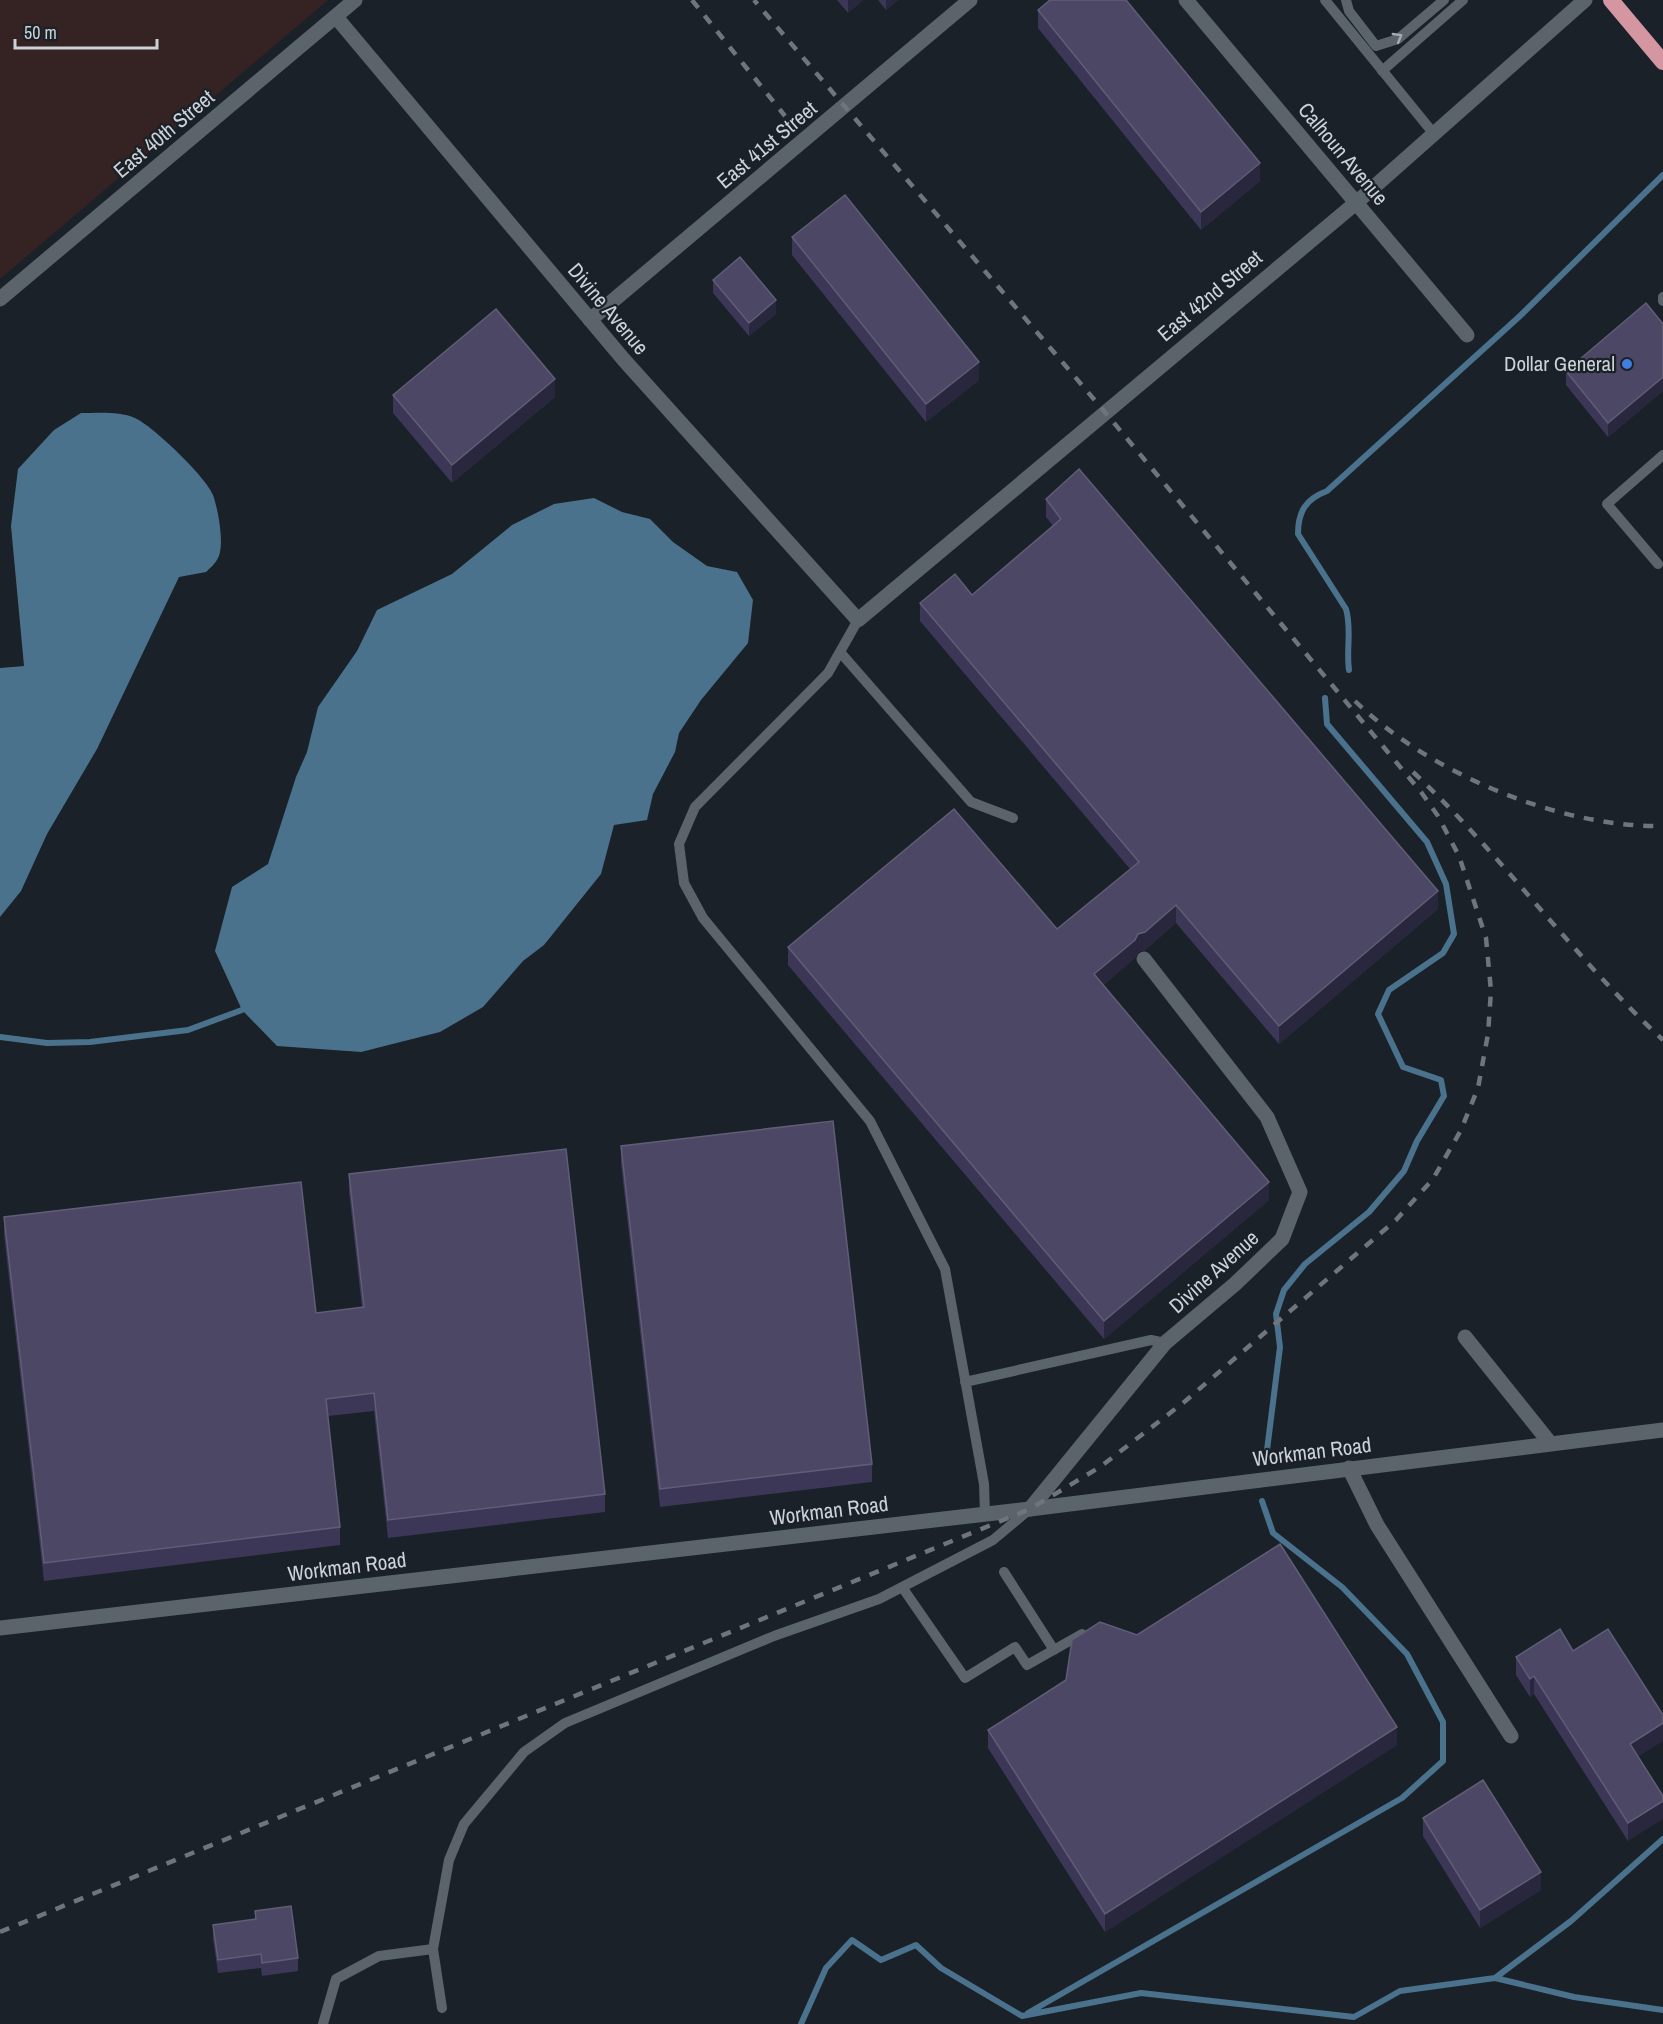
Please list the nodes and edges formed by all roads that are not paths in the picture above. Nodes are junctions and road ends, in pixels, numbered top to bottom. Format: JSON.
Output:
{"nodes":[{"id":1,"x":355,"y":0,"type":"edge"},
{"id":2,"x":970,"y":0,"type":"edge"},
{"id":3,"x":1186,"y":0,"type":"edge"},
{"id":4,"x":1324,"y":0,"type":"edge"},
{"id":5,"x":1346,"y":0,"type":"edge"},
{"id":6,"x":1444,"y":0,"type":"edge"},
{"id":7,"x":1462,"y":0,"type":"edge"},
{"id":8,"x":1585,"y":0,"type":"edge"},
{"id":9,"x":1611,"y":0,"type":"edge"},
{"id":10,"x":336,"y":17,"type":"junction"},
{"id":11,"x":1662,"y":57,"type":"edge"},
{"id":12,"x":1382,"y":71,"type":"junction"},
{"id":13,"x":1434,"y":134,"type":"junction"},
{"id":14,"x":1357,"y":202,"type":"junction"},
{"id":15,"x":0,"y":299,"type":"edge"},
{"id":16,"x":590,"y":320,"type":"junction"},
{"id":17,"x":1467,"y":336,"type":"dead end"},
{"id":18,"x":1663,"y":455,"type":"edge"},
{"id":19,"x":1658,"y":564,"type":"dead end"},
{"id":20,"x":858,"y":620,"type":"junction"},
{"id":21,"x":840,"y":652,"type":"junction"},
{"id":22,"x":1013,"y":818,"type":"dead end"},
{"id":23,"x":1144,"y":959,"type":"dead end"},
{"id":24,"x":1465,"y":1337,"type":"dead end"},
{"id":25,"x":1165,"y":1344,"type":"junction"},
{"id":26,"x":965,"y":1382,"type":"junction"},
{"id":27,"x":1663,"y":1430,"type":"edge"},
{"id":28,"x":1550,"y":1443,"type":"junction"},
{"id":29,"x":1349,"y":1468,"type":"junction"},
{"id":30,"x":1030,"y":1509,"type":"junction"},
{"id":31,"x":985,"y":1514,"type":"junction"},
{"id":32,"x":1004,"y":1572,"type":"dead end"},
{"id":33,"x":902,"y":1587,"type":"junction"},
{"id":34,"x":0,"y":1628,"type":"edge"},
{"id":35,"x":1082,"y":1634,"type":"edge"},
{"id":36,"x":1054,"y":1650,"type":"junction"},
{"id":37,"x":1511,"y":1736,"type":"dead end"},
{"id":38,"x":433,"y":1949,"type":"junction"},
{"id":39,"x":442,"y":2008,"type":"dead end"},
{"id":40,"x":323,"y":2024,"type":"edge"}],
"edges":[{"from":1,"to":10,"type":"street","name":"East 40th Street"},
{"from":2,"to":16,"type":"street","name":"East 41st Street"},
{"from":3,"to":14,"type":"street","name":"Calhoun Avenue"},
{"from":4,"to":12,"type":"lane"},
{"from":5,"to":6,"type":"lane","one_way":true},
{"from":7,"to":12,"type":"lane"},
{"from":8,"to":13,"type":"street","name":"East 42nd Street"},
{"from":9,"to":11,"type":"highway"},
{"from":10,"to":15,"type":"street","name":"East 40th Street"},
{"from":10,"to":16,"type":"street","name":"Divine Avenue"},
{"from":12,"to":13,"type":"lane"},
{"from":13,"to":14,"type":"street","name":"East 42nd Street"},
{"from":14,"to":17,"type":"street","name":"Calhoun Avenue"},
{"from":14,"to":20,"type":"street","name":"East 42nd Street"},
{"from":16,"to":20,"type":"street","name":"Divine Avenue"},
{"from":18,"to":19,"type":"lane"},
{"from":20,"to":21,"type":"lane"},
{"from":21,"to":22,"type":"lane"},
{"from":21,"to":26,"type":"lane"},
{"from":23,"to":25,"type":"street","name":"Divine Avenue"},
{"from":24,"to":28,"type":"street"},
{"from":25,"to":26,"type":"lane"},
{"from":25,"to":30,"type":"street","name":"Divine Avenue"},
{"from":26,"to":31,"type":"lane"},
{"from":27,"to":28,"type":"street","name":"Workman Road"},
{"from":28,"to":29,"type":"street","name":"Workman Road"},
{"from":29,"to":30,"type":"street","name":"Workman Road"},
{"from":29,"to":37,"type":"street"},
{"from":30,"to":31,"type":"street","name":"Workman Road"},
{"from":30,"to":33,"type":"lane"},
{"from":31,"to":34,"type":"street","name":"Workman Road"},
{"from":32,"to":36,"type":"lane"},
{"from":33,"to":36,"type":"lane"},
{"from":33,"to":38,"type":"lane"},
{"from":35,"to":36,"type":"lane"},
{"from":38,"to":39,"type":"lane"},
{"from":38,"to":40,"type":"lane"}]}
